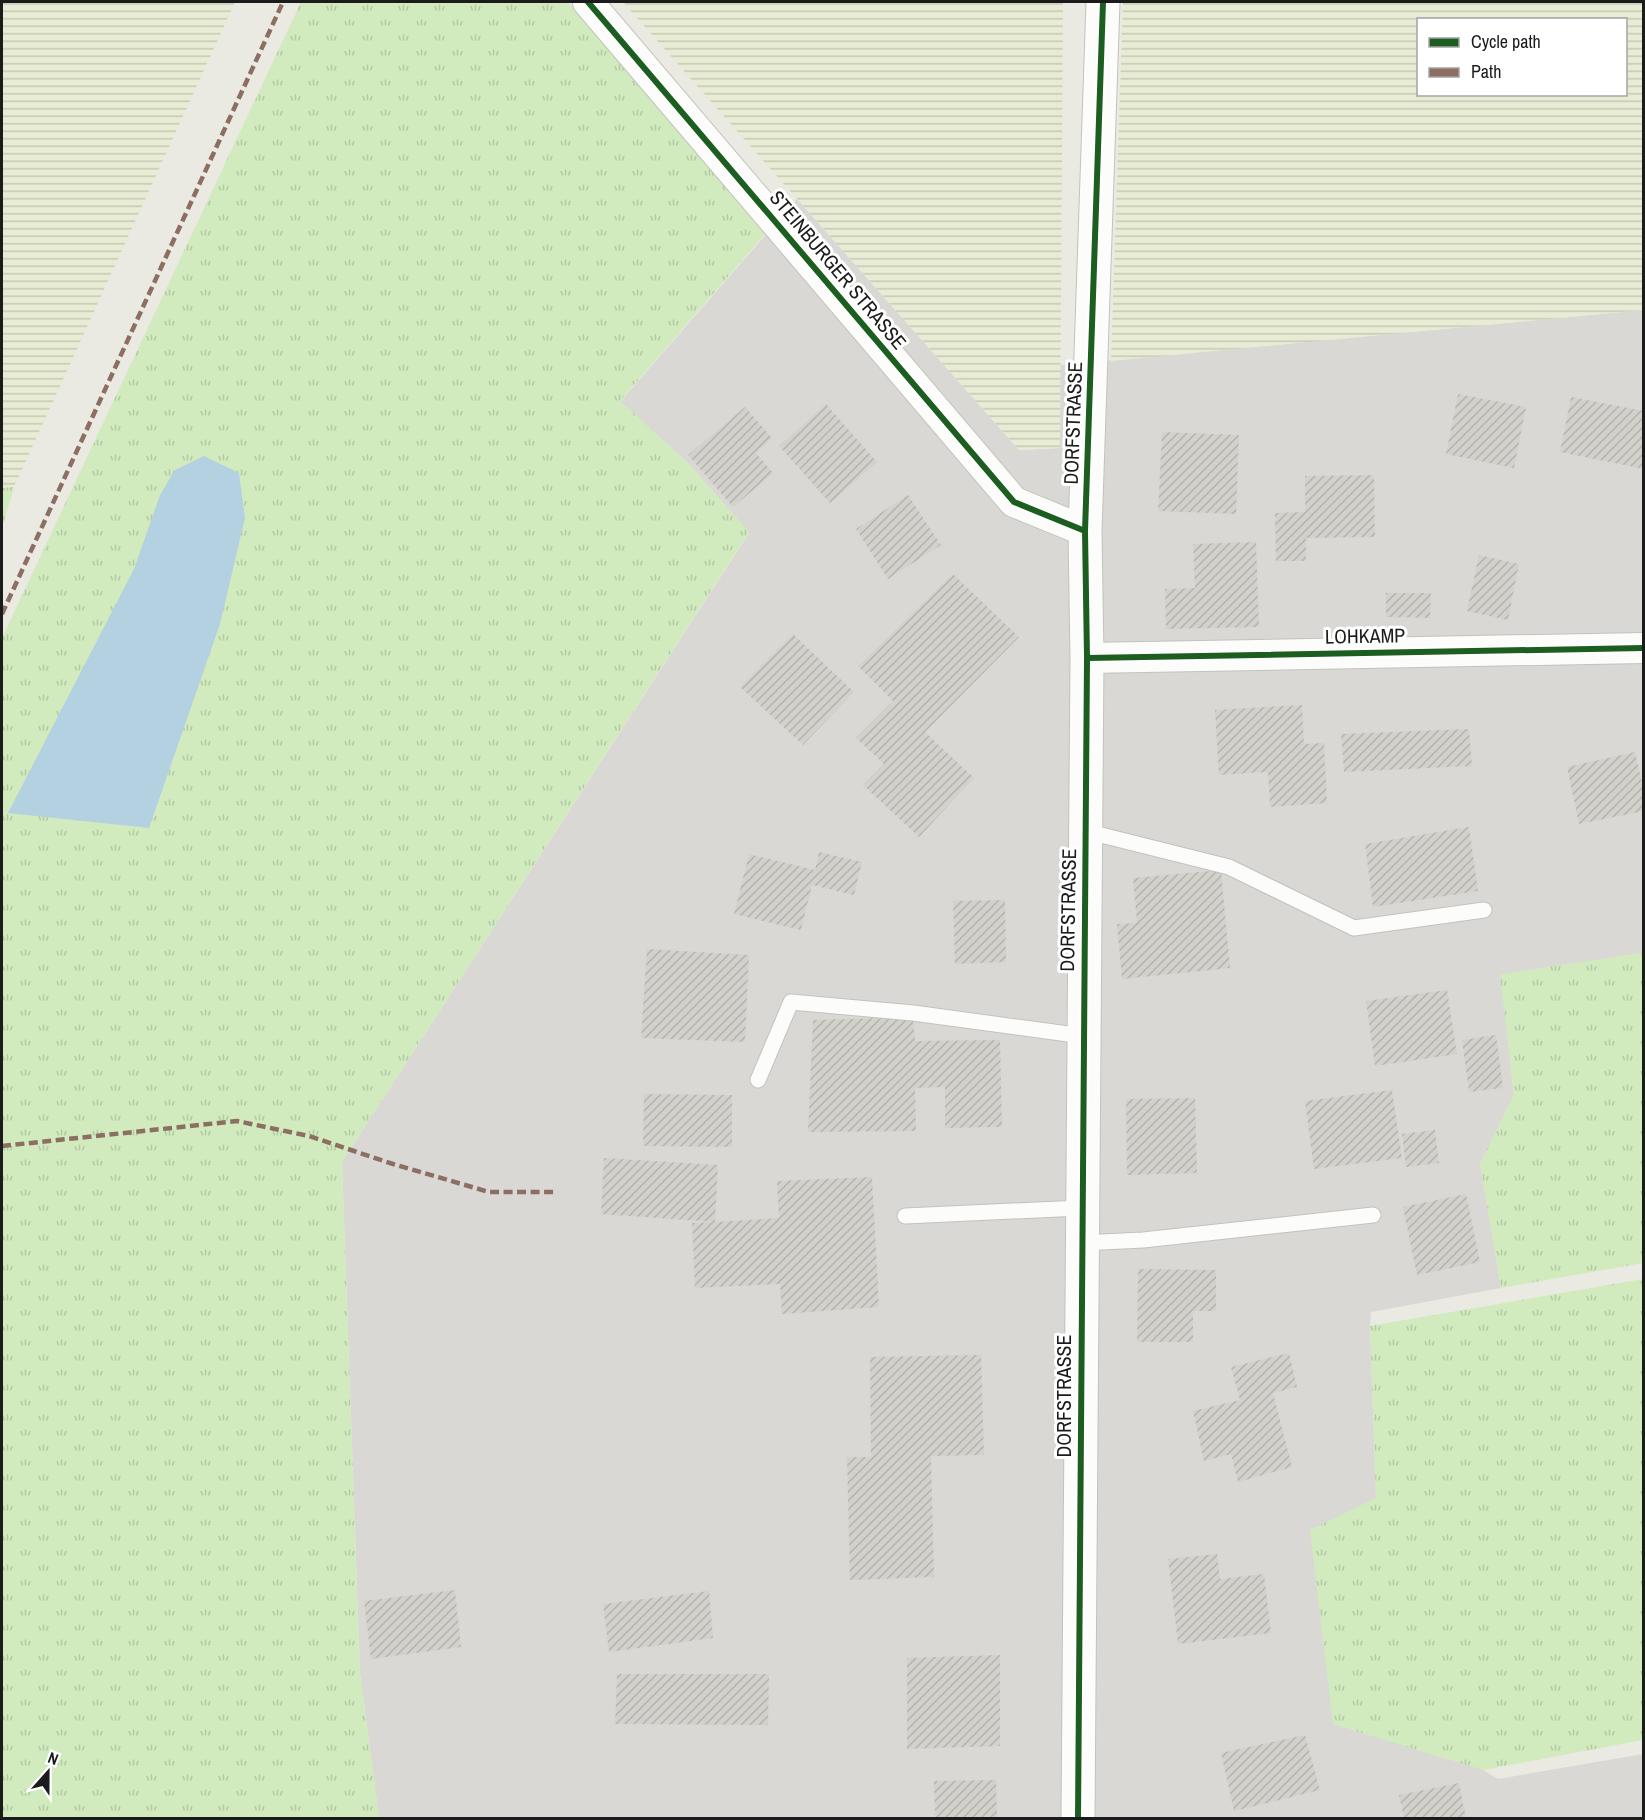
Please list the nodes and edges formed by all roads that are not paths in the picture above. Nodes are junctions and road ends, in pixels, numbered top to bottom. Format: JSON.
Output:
{"nodes":[{"id":1,"x":588,"y":2,"type":"edge"},
{"id":2,"x":1103,"y":2,"type":"edge"},
{"id":3,"x":1085,"y":531,"type":"junction"},
{"id":4,"x":1644,"y":648,"type":"edge"},
{"id":5,"x":1087,"y":658,"type":"junction"},
{"id":6,"x":1085,"y":831,"type":"junction"},
{"id":7,"x":1484,"y":910,"type":"dead end"},
{"id":8,"x":1083,"y":1036,"type":"junction"},
{"id":9,"x":758,"y":1080,"type":"dead end"},
{"id":10,"x":1081,"y":1208,"type":"junction"},
{"id":11,"x":1373,"y":1215,"type":"dead end"},
{"id":12,"x":905,"y":1216,"type":"dead end"},
{"id":13,"x":1081,"y":1243,"type":"junction"},
{"id":14,"x":1078,"y":1818,"type":"edge"}],
"edges":[{"from":1,"to":3,"type":"street","name":"STEINBURGER STRASSE"},
{"from":2,"to":3,"type":"street","name":"DORFSTRASSE"},
{"from":3,"to":5,"type":"street","name":"DORFSTRASSE"},
{"from":4,"to":5,"type":"street","name":"LOHKAMP"},
{"from":5,"to":6,"type":"street","name":"DORFSTRASSE"},
{"from":6,"to":7,"type":"lane"},
{"from":6,"to":8,"type":"street","name":"DORFSTRASSE"},
{"from":8,"to":9,"type":"lane"},
{"from":8,"to":10,"type":"street","name":"DORFSTRASSE"},
{"from":10,"to":12,"type":"lane"},
{"from":10,"to":13,"type":"street","name":"DORFSTRASSE"},
{"from":11,"to":13,"type":"lane"},
{"from":13,"to":14,"type":"street","name":"DORFSTRASSE"}]}
